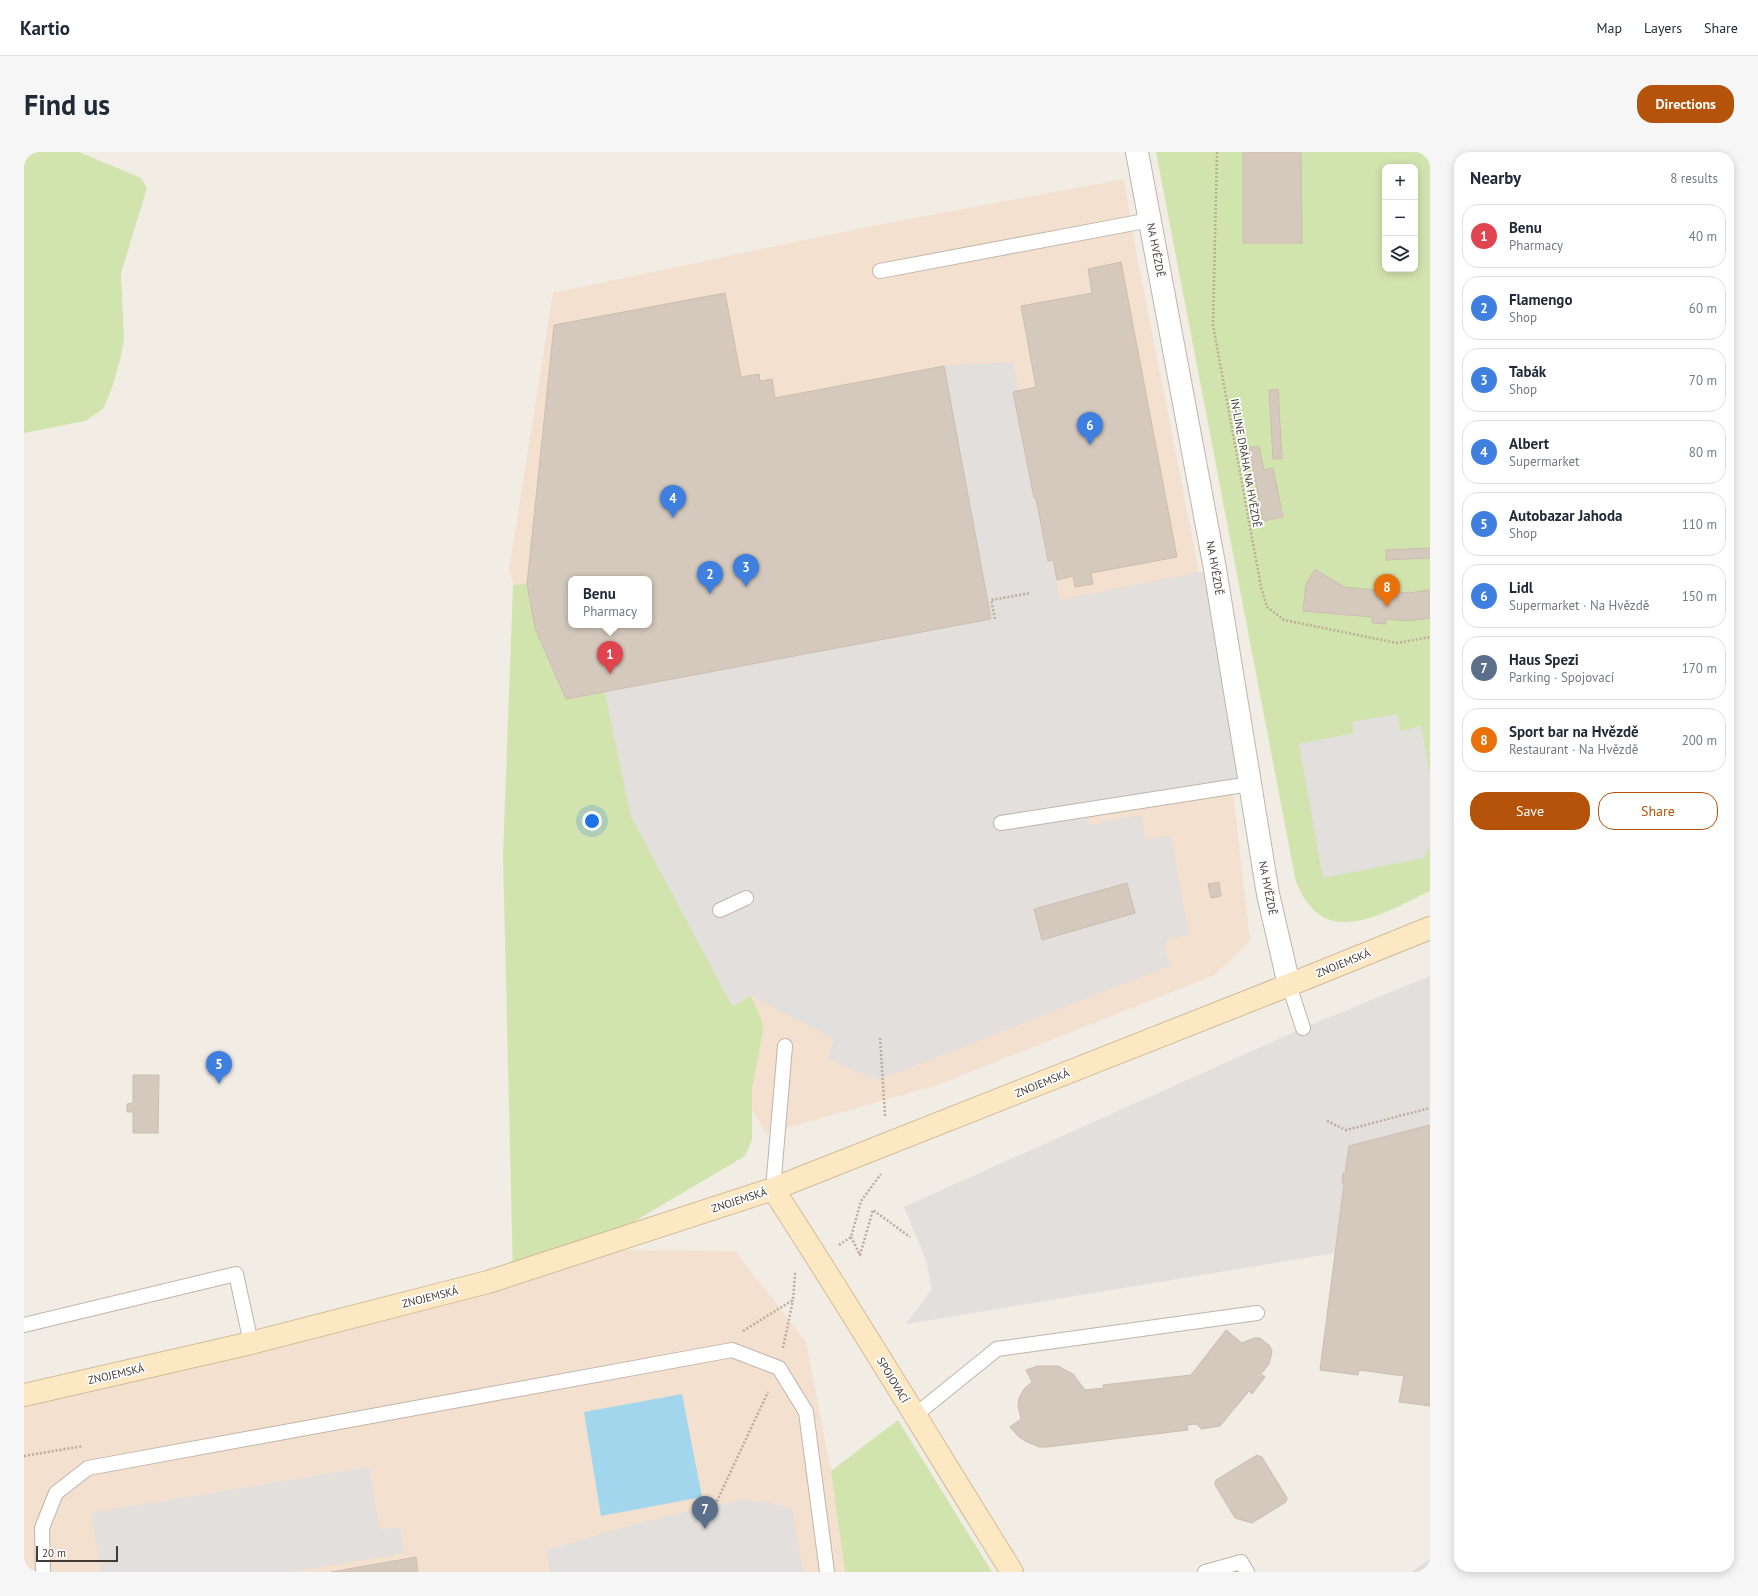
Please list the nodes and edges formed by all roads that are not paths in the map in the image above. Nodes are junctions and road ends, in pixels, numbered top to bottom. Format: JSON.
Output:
{"nodes":[{"id":1,"x":1137,"y":152,"type":"edge"},
{"id":2,"x":1150,"y":220,"type":"junction"},
{"id":3,"x":880,"y":271,"type":"dead end"},
{"id":4,"x":1250,"y":784,"type":"junction"},
{"id":5,"x":1001,"y":823,"type":"dead end"},
{"id":6,"x":746,"y":898,"type":"dead end"},
{"id":7,"x":720,"y":910,"type":"dead end"},
{"id":8,"x":1430,"y":928,"type":"edge"},
{"id":9,"x":1289,"y":985,"type":"junction"},
{"id":10,"x":1303,"y":1028,"type":"dead end"},
{"id":11,"x":785,"y":1046,"type":"dead end"},
{"id":12,"x":773,"y":1189,"type":"junction"},
{"id":13,"x":1257,"y":1313,"type":"dead end"},
{"id":14,"x":24,"y":1325,"type":"edge"},
{"id":15,"x":251,"y":1343,"type":"junction"},
{"id":16,"x":24,"y":1395,"type":"edge"},
{"id":17,"x":914,"y":1416,"type":"junction"},
{"id":18,"x":43,"y":1572,"type":"edge"},
{"id":19,"x":827,"y":1572,"type":"edge"},
{"id":20,"x":1012,"y":1572,"type":"edge"},
{"id":21,"x":1205,"y":1572,"type":"edge"},
{"id":22,"x":1247,"y":1572,"type":"edge"}],
"edges":[{"from":1,"to":2,"type":"street","name":"NA HVĚZDĚ"},
{"from":2,"to":3,"type":"lane"},
{"from":2,"to":4,"type":"street","name":"NA HVĚZDĚ"},
{"from":4,"to":5,"type":"lane"},
{"from":4,"to":9,"type":"street","name":"NA HVĚZDĚ"},
{"from":6,"to":7,"type":"lane"},
{"from":8,"to":9,"type":"main road","name":"ZNOJEMSKÁ"},
{"from":9,"to":10,"type":"lane"},
{"from":9,"to":12,"type":"main road","name":"ZNOJEMSKÁ"},
{"from":11,"to":12,"type":"lane"},
{"from":12,"to":15,"type":"main road","name":"ZNOJEMSKÁ"},
{"from":12,"to":17,"type":"main road","name":"SPOJOVACÍ"},
{"from":13,"to":17,"type":"lane"},
{"from":14,"to":15,"type":"lane"},
{"from":15,"to":16,"type":"main road","name":"ZNOJEMSKÁ"},
{"from":17,"to":20,"type":"main road","name":"SPOJOVACÍ"},
{"from":18,"to":19,"type":"lane"},
{"from":21,"to":22,"type":"lane"}]}
